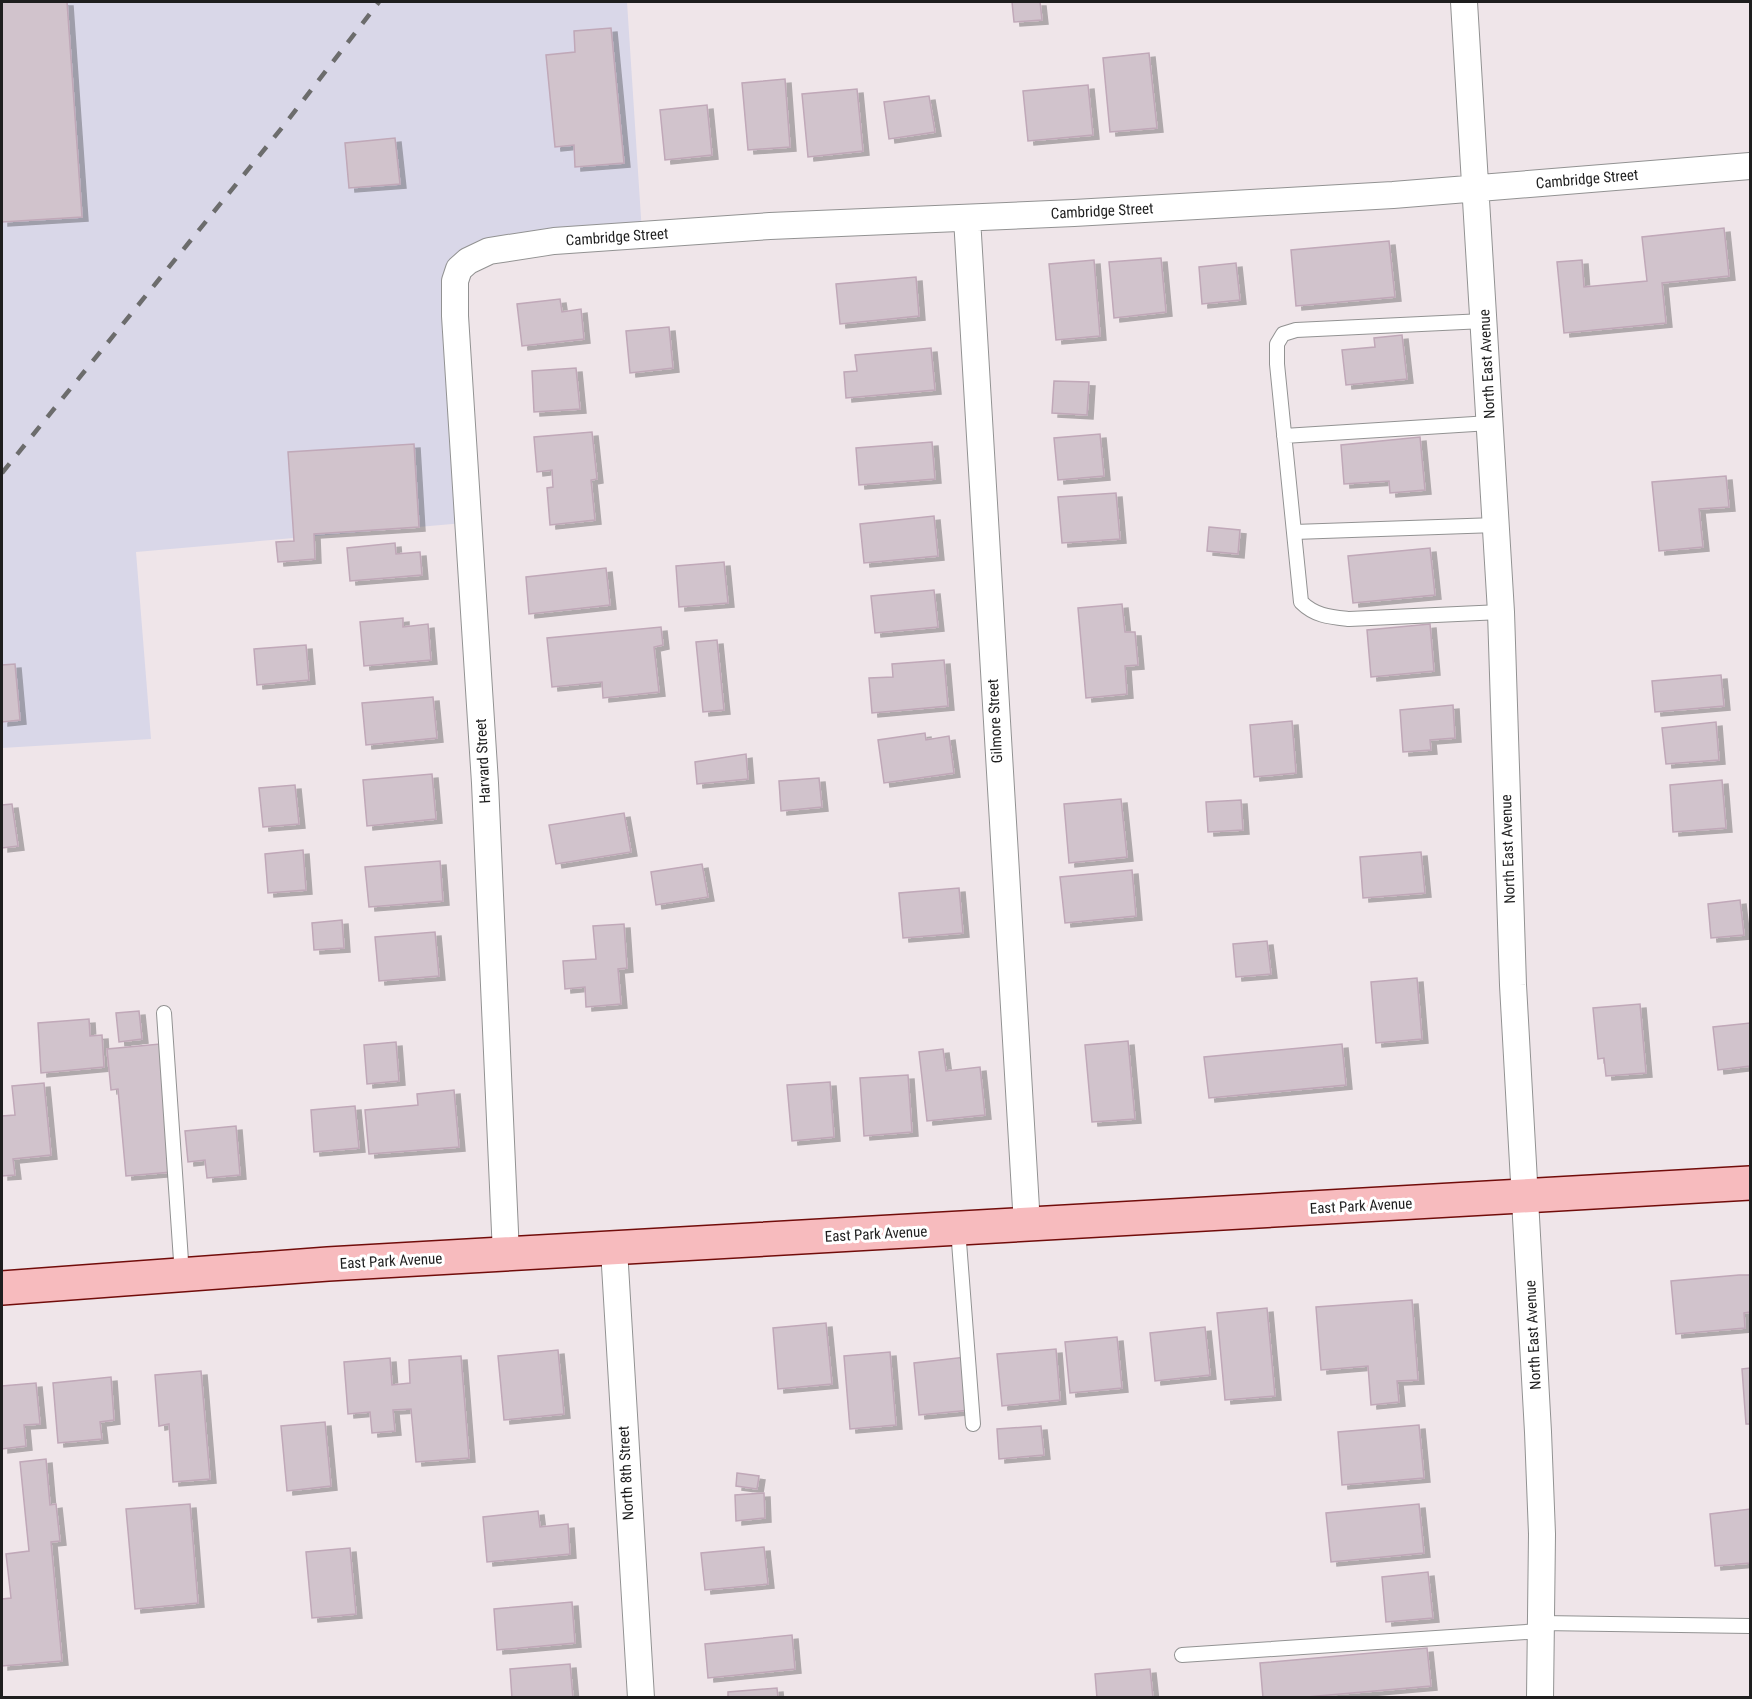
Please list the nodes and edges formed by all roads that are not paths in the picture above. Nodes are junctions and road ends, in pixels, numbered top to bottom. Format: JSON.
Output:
{"nodes":[{"id":1,"x":1464,"y":2,"type":"edge"},
{"id":2,"x":1750,"y":166,"type":"edge"},
{"id":3,"x":1476,"y":188,"type":"junction"},
{"id":4,"x":967,"y":218,"type":"junction"},
{"id":5,"x":459,"y":269,"type":"joint"},
{"id":6,"x":1484,"y":321,"type":"junction"},
{"id":7,"x":1490,"y":423,"type":"junction"},
{"id":8,"x":1284,"y":436,"type":"junction"},
{"id":9,"x":1496,"y":525,"type":"junction"},
{"id":10,"x":1294,"y":532,"type":"junction"},
{"id":11,"x":1501,"y":612,"type":"junction"},
{"id":12,"x":164,"y":1013,"type":"dead end"},
{"id":13,"x":1750,"y":1183,"type":"edge"},
{"id":14,"x":1525,"y":1196,"type":"junction"},
{"id":15,"x":1027,"y":1225,"type":"junction"},
{"id":16,"x":958,"y":1229,"type":"junction"},
{"id":17,"x":614,"y":1249,"type":"junction"},
{"id":18,"x":506,"y":1254,"type":"junction"},
{"id":19,"x":182,"y":1275,"type":"junction"},
{"id":20,"x":2,"y":1288,"type":"edge"},
{"id":21,"x":973,"y":1424,"type":"dead end"},
{"id":22,"x":1750,"y":1626,"type":"edge"},
{"id":23,"x":1541,"y":1627,"type":"junction"},
{"id":24,"x":1182,"y":1655,"type":"dead end"},
{"id":25,"x":640,"y":1698,"type":"edge"},
{"id":26,"x":1540,"y":1698,"type":"edge"}],
"edges":[{"from":1,"to":3,"type":"street","name":"North East Avenue"},
{"from":2,"to":3,"type":"street","name":"Cambridge Street"},
{"from":3,"to":4,"type":"street","name":"Cambridge Street"},
{"from":3,"to":6,"type":"street","name":"North East Avenue"},
{"from":4,"to":5,"type":"street","name":"Cambridge Street"},
{"from":4,"to":15,"type":"street","name":"Gilmore Street"},
{"from":5,"to":18,"type":"street","name":"Harvard Street"},
{"from":6,"to":7,"type":"street","name":"North East Avenue"},
{"from":6,"to":8,"type":"lane"},
{"from":7,"to":8,"type":"lane"},
{"from":7,"to":9,"type":"street","name":"North East Avenue"},
{"from":8,"to":10,"type":"lane"},
{"from":9,"to":10,"type":"lane"},
{"from":9,"to":11,"type":"street","name":"North East Avenue"},
{"from":10,"to":11,"type":"lane"},
{"from":11,"to":14,"type":"street","name":"North East Avenue"},
{"from":12,"to":19,"type":"lane"},
{"from":13,"to":14,"type":"main road","name":"East Park Avenue"},
{"from":14,"to":15,"type":"main road","name":"East Park Avenue"},
{"from":14,"to":23,"type":"street","name":"North East Avenue"},
{"from":15,"to":16,"type":"main road","name":"East Park Avenue"},
{"from":16,"to":17,"type":"main road","name":"East Park Avenue"},
{"from":16,"to":21,"type":"lane"},
{"from":17,"to":18,"type":"main road","name":"East Park Avenue"},
{"from":17,"to":25,"type":"street","name":"North 8th Street"},
{"from":18,"to":19,"type":"main road","name":"East Park Avenue"},
{"from":19,"to":20,"type":"main road","name":"East Park Avenue"},
{"from":22,"to":23,"type":"lane"},
{"from":23,"to":24,"type":"lane"},
{"from":23,"to":26,"type":"street","name":"North East Avenue"}]}
